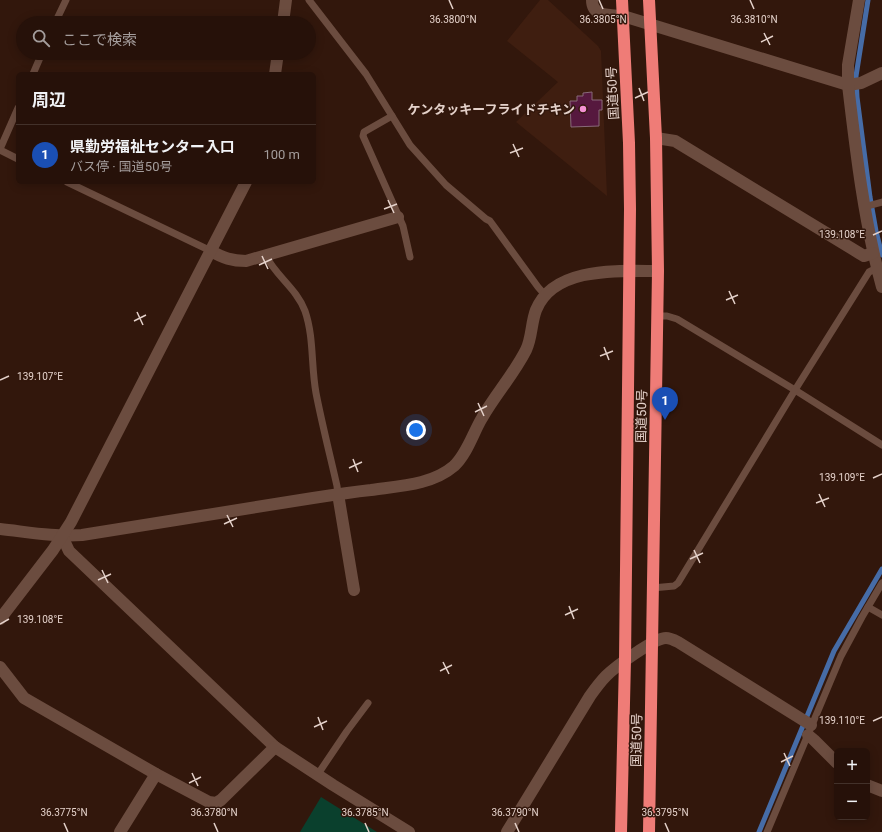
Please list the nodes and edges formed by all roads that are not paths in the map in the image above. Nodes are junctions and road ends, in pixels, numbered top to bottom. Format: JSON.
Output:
{"nodes":[{"id":1,"x":66,"y":0,"type":"edge"},
{"id":2,"x":286,"y":0,"type":"edge"},
{"id":3,"x":309,"y":0,"type":"edge"},
{"id":4,"x":592,"y":0,"type":"edge"},
{"id":5,"x":622,"y":0,"type":"edge"},
{"id":6,"x":649,"y":0,"type":"edge"},
{"id":7,"x":859,"y":0,"type":"edge"},
{"id":8,"x":59,"y":16,"type":"edge"},
{"id":9,"x":284,"y":16,"type":"edge"},
{"id":10,"x":623,"y":16,"type":"junction"},
{"id":11,"x":651,"y":26,"type":"junction"},
{"id":12,"x":39,"y":60,"type":"edge"},
{"id":13,"x":277,"y":60,"type":"edge"},
{"id":14,"x":34,"y":72,"type":"edge"},
{"id":15,"x":275,"y":72,"type":"edge"},
{"id":16,"x":882,"y":73,"type":"edge"},
{"id":17,"x":848,"y":86,"type":"junction"},
{"id":18,"x":16,"y":113,"type":"edge"},
{"id":19,"x":392,"y":116,"type":"junction"},
{"id":20,"x":656,"y":138,"type":"junction"},
{"id":21,"x":0,"y":149,"type":"edge"},
{"id":22,"x":16,"y":157,"type":"edge"},
{"id":23,"x":71,"y":184,"type":"edge"},
{"id":24,"x":245,"y":184,"type":"edge"},
{"id":25,"x":882,"y":202,"type":"edge"},
{"id":26,"x":864,"y":207,"type":"junction"},
{"id":27,"x":398,"y":216,"type":"junction"},
{"id":28,"x":210,"y":251,"type":"junction"},
{"id":29,"x":873,"y":253,"type":"junction"},
{"id":30,"x":266,"y":256,"type":"junction"},
{"id":31,"x":410,"y":257,"type":"dead end"},
{"id":32,"x":877,"y":268,"type":"junction"},
{"id":33,"x":630,"y":271,"type":"junction"},
{"id":34,"x":658,"y":271,"type":"junction"},
{"id":35,"x":882,"y":288,"type":"edge"},
{"id":36,"x":545,"y":295,"type":"junction"},
{"id":37,"x":657,"y":316,"type":"junction"},
{"id":38,"x":795,"y":390,"type":"junction"},
{"id":39,"x":882,"y":445,"type":"edge"},
{"id":40,"x":338,"y":494,"type":"junction"},
{"id":41,"x":0,"y":529,"type":"edge"},
{"id":42,"x":62,"y":536,"type":"junction"},
{"id":43,"x":882,"y":583,"type":"edge"},
{"id":44,"x":652,"y":588,"type":"junction"},
{"id":45,"x":354,"y":590,"type":"dead end"},
{"id":46,"x":868,"y":607,"type":"junction"},
{"id":47,"x":882,"y":615,"type":"edge"},
{"id":48,"x":0,"y":619,"type":"edge"},
{"id":49,"x":652,"y":643,"type":"junction"},
{"id":50,"x":625,"y":660,"type":"junction"},
{"id":51,"x":0,"y":667,"type":"edge"},
{"id":52,"x":368,"y":703,"type":"dead end"},
{"id":53,"x":810,"y":730,"type":"junction"},
{"id":54,"x":275,"y":747,"type":"junction"},
{"id":55,"x":834,"y":760,"type":"edge"},
{"id":56,"x":156,"y":774,"type":"junction"},
{"id":57,"x":318,"y":774,"type":"junction"},
{"id":58,"x":870,"y":786,"type":"edge"},
{"id":59,"x":882,"y":791,"type":"edge"},
{"id":60,"x":120,"y":832,"type":"edge"},
{"id":61,"x":409,"y":832,"type":"edge"},
{"id":62,"x":507,"y":832,"type":"edge"},
{"id":63,"x":621,"y":832,"type":"edge"},
{"id":64,"x":649,"y":832,"type":"edge"},
{"id":65,"x":767,"y":832,"type":"edge"}],
"edges":[{"from":1,"to":8,"type":"lane"},
{"from":2,"to":9,"type":"street"},
{"from":3,"to":19,"type":"lane"},
{"from":4,"to":10,"type":"street"},
{"from":5,"to":10,"type":"highway","name":"国道50号"},
{"from":6,"to":11,"type":"highway","name":"国道50号"},
{"from":7,"to":17,"type":"street"},
{"from":10,"to":11,"type":"street"},
{"from":10,"to":33,"type":"highway","name":"国道50号"},
{"from":11,"to":17,"type":"street"},
{"from":11,"to":20,"type":"highway","name":"国道50号"},
{"from":12,"to":14,"type":"lane"},
{"from":13,"to":15,"type":"street"},
{"from":16,"to":17,"type":"street"},
{"from":17,"to":26,"type":"street"},
{"from":18,"to":21,"type":"lane"},
{"from":19,"to":27,"type":"lane"},
{"from":19,"to":36,"type":"lane"},
{"from":20,"to":29,"type":"street"},
{"from":20,"to":34,"type":"highway","name":"国道50号"},
{"from":21,"to":22,"type":"lane"},
{"from":23,"to":28,"type":"lane"},
{"from":24,"to":28,"type":"street"},
{"from":25,"to":26,"type":"lane"},
{"from":26,"to":29,"type":"street"},
{"from":27,"to":30,"type":"street"},
{"from":27,"to":31,"type":"lane"},
{"from":28,"to":30,"type":"street"},
{"from":28,"to":42,"type":"street"},
{"from":29,"to":32,"type":"street"},
{"from":30,"to":40,"type":"lane"},
{"from":32,"to":35,"type":"street"},
{"from":32,"to":38,"type":"lane"},
{"from":33,"to":34,"type":"street"},
{"from":33,"to":36,"type":"street"},
{"from":33,"to":50,"type":"highway","name":"国道50号"},
{"from":34,"to":37,"type":"highway","name":"国道50号"},
{"from":36,"to":40,"type":"street"},
{"from":37,"to":38,"type":"lane"},
{"from":37,"to":44,"type":"highway","name":"国道50号"},
{"from":38,"to":39,"type":"lane"},
{"from":38,"to":44,"type":"lane"},
{"from":40,"to":42,"type":"street"},
{"from":40,"to":45,"type":"street"},
{"from":41,"to":42,"type":"street"},
{"from":42,"to":48,"type":"street"},
{"from":42,"to":54,"type":"street"},
{"from":43,"to":46,"type":"lane"},
{"from":44,"to":49,"type":"highway","name":"国道50号"},
{"from":46,"to":47,"type":"lane"},
{"from":46,"to":53,"type":"lane"},
{"from":49,"to":50,"type":"street"},
{"from":49,"to":53,"type":"street"},
{"from":49,"to":64,"type":"highway","name":"国道50号"},
{"from":50,"to":62,"type":"street"},
{"from":50,"to":63,"type":"highway","name":"国道50号"},
{"from":51,"to":56,"type":"street"},
{"from":52,"to":57,"type":"lane"},
{"from":53,"to":55,"type":"street"},
{"from":53,"to":65,"type":"lane"},
{"from":54,"to":56,"type":"street"},
{"from":54,"to":57,"type":"street"},
{"from":56,"to":60,"type":"street"},
{"from":57,"to":61,"type":"street"},
{"from":58,"to":59,"type":"street"}]}
